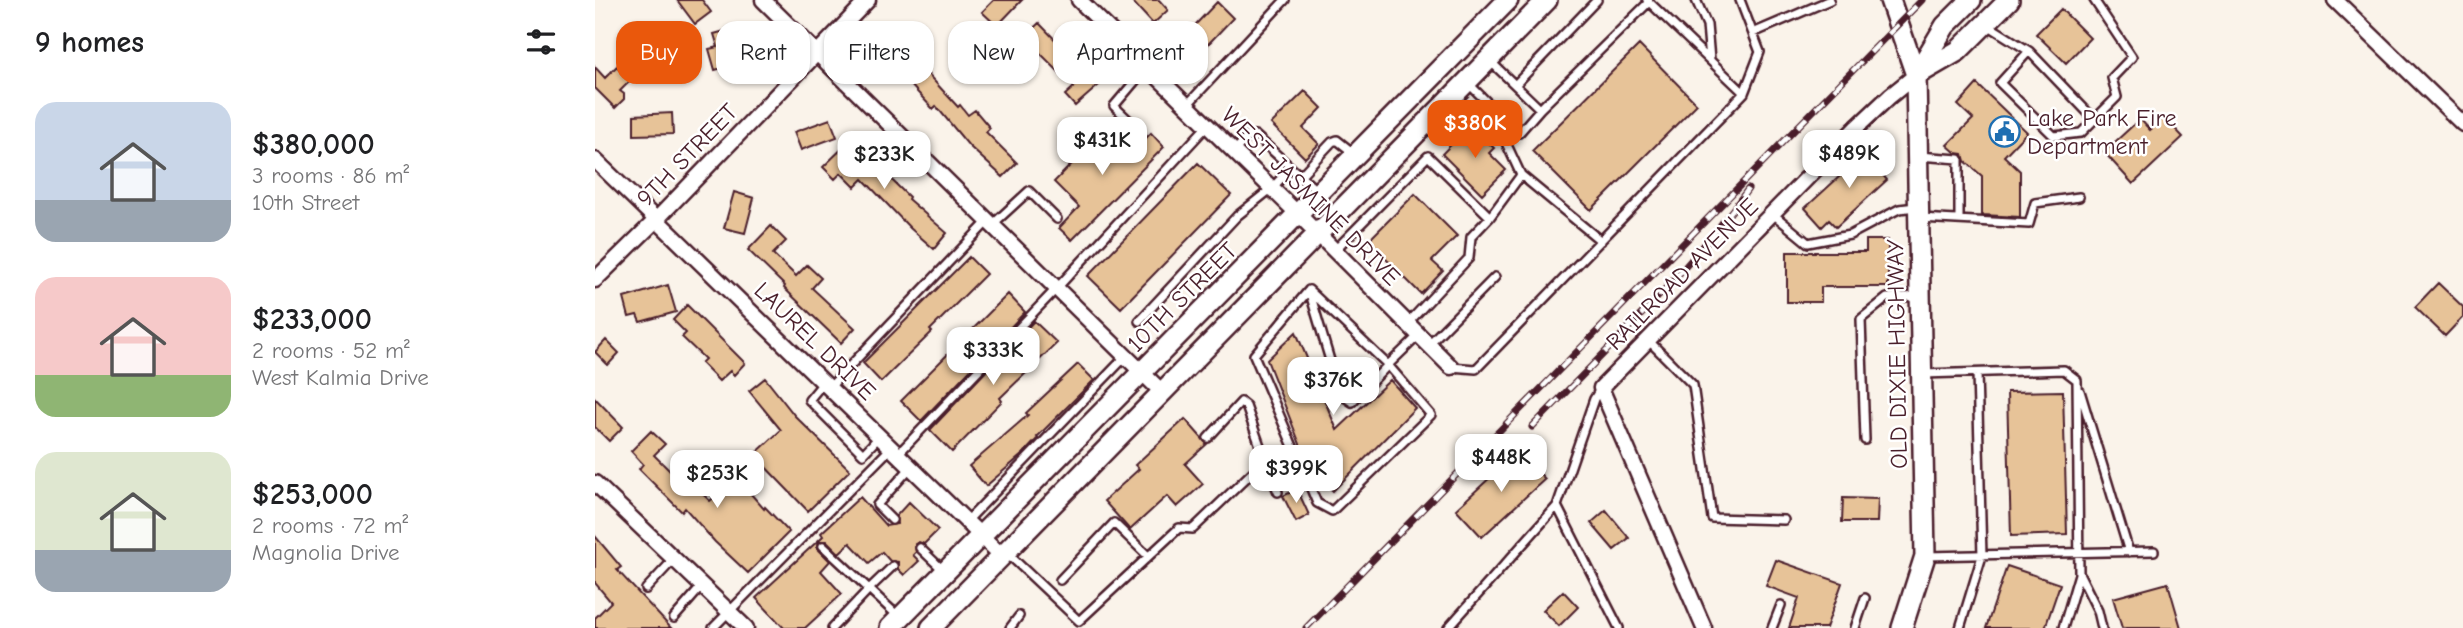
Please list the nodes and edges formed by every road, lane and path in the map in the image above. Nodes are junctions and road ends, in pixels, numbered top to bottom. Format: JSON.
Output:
{"nodes":[{"id":1,"x":763,"y":0,"type":"edge"},
{"id":2,"x":868,"y":0,"type":"edge"},
{"id":3,"x":1079,"y":0,"type":"edge"},
{"id":4,"x":1285,"y":0,"type":"edge"},
{"id":5,"x":1508,"y":0,"type":"edge"},
{"id":6,"x":1547,"y":0,"type":"edge"},
{"id":7,"x":1597,"y":0,"type":"edge"},
{"id":8,"x":1696,"y":0,"type":"edge"},
{"id":9,"x":1740,"y":0,"type":"edge"},
{"id":10,"x":1830,"y":0,"type":"edge"},
{"id":11,"x":1889,"y":0,"type":"edge"},
{"id":12,"x":1971,"y":0,"type":"edge"},
{"id":13,"x":2009,"y":0,"type":"edge"},
{"id":14,"x":2094,"y":0,"type":"edge"},
{"id":15,"x":2336,"y":0,"type":"edge"},
{"id":16,"x":1648,"y":1,"type":"edge"},
{"id":17,"x":1100,"y":21,"type":"edge"},
{"id":18,"x":1986,"y":24,"type":"junction"},
{"id":19,"x":1753,"y":33,"type":"junction"},
{"id":20,"x":2029,"y":51,"type":"junction"},
{"id":21,"x":816,"y":53,"type":"junction"},
{"id":22,"x":1489,"y":60,"type":"junction"},
{"id":23,"x":1710,"y":60,"type":"junction"},
{"id":24,"x":1916,"y":75,"type":"junction"},
{"id":25,"x":1467,"y":82,"type":"junction"},
{"id":26,"x":1133,"y":84,"type":"edge"},
{"id":27,"x":1164,"y":84,"type":"edge"},
{"id":28,"x":1515,"y":85,"type":"junction"},
{"id":29,"x":1744,"y":93,"type":"junction"},
{"id":30,"x":1487,"y":102,"type":"junction"},
{"id":31,"x":1186,"y":105,"type":"junction"},
{"id":32,"x":1540,"y":109,"type":"junction"},
{"id":33,"x":2095,"y":120,"type":"junction"},
{"id":34,"x":2463,"y":124,"type":"edge"},
{"id":35,"x":1207,"y":125,"type":"junction"},
{"id":36,"x":1136,"y":127,"type":"dead end"},
{"id":37,"x":1234,"y":151,"type":"junction"},
{"id":38,"x":1356,"y":155,"type":"junction"},
{"id":39,"x":1918,"y":156,"type":"junction"},
{"id":40,"x":595,"y":160,"type":"edge"},
{"id":41,"x":1291,"y":168,"type":"junction"},
{"id":42,"x":1521,"y":175,"type":"junction"},
{"id":43,"x":1300,"y":176,"type":"junction"},
{"id":44,"x":1272,"y":188,"type":"junction"},
{"id":45,"x":1319,"y":193,"type":"junction"},
{"id":46,"x":2080,"y":197,"type":"dead end"},
{"id":47,"x":1919,"y":213,"type":"junction"},
{"id":48,"x":1773,"y":214,"type":"junction"},
{"id":49,"x":1299,"y":215,"type":"junction"},
{"id":50,"x":1490,"y":216,"type":"junction"},
{"id":51,"x":1057,"y":219,"type":"dead end"},
{"id":52,"x":1959,"y":219,"type":"junction"},
{"id":53,"x":656,"y":220,"type":"junction"},
{"id":54,"x":990,"y":223,"type":"junction"},
{"id":55,"x":1317,"y":233,"type":"junction"},
{"id":56,"x":1601,"y":241,"type":"junction"},
{"id":57,"x":1334,"y":250,"type":"junction"},
{"id":58,"x":1495,"y":277,"type":"dead end"},
{"id":59,"x":595,"y":279,"type":"edge"},
{"id":60,"x":1057,"y":288,"type":"junction"},
{"id":61,"x":1309,"y":290,"type":"junction"},
{"id":62,"x":1920,"y":296,"type":"junction"},
{"id":63,"x":1139,"y":321,"type":"dead end"},
{"id":64,"x":1407,"y":323,"type":"junction"},
{"id":65,"x":1424,"y":340,"type":"junction"},
{"id":66,"x":1648,"y":340,"type":"junction"},
{"id":67,"x":1126,"y":356,"type":"junction"},
{"id":68,"x":1388,"y":365,"type":"junction"},
{"id":69,"x":1451,"y":367,"type":"joint"},
{"id":70,"x":1142,"y":371,"type":"junction"},
{"id":71,"x":1976,"y":373,"type":"junction"},
{"id":72,"x":1921,"y":374,"type":"junction"},
{"id":73,"x":2077,"y":380,"type":"junction"},
{"id":74,"x":827,"y":385,"type":"junction"},
{"id":75,"x":1601,"y":388,"type":"junction"},
{"id":76,"x":1163,"y":392,"type":"junction"},
{"id":77,"x":880,"y":436,"type":"junction"},
{"id":78,"x":1208,"y":438,"type":"dead end"},
{"id":79,"x":1865,"y":440,"type":"dead end"},
{"id":80,"x":895,"y":451,"type":"junction"},
{"id":81,"x":1265,"y":460,"type":"junction"},
{"id":82,"x":911,"y":467,"type":"junction"},
{"id":83,"x":595,"y":483,"type":"edge"},
{"id":84,"x":1278,"y":492,"type":"dead end"},
{"id":85,"x":1557,"y":506,"type":"junction"},
{"id":86,"x":892,"y":520,"type":"dead end"},
{"id":87,"x":1784,"y":520,"type":"dead end"},
{"id":88,"x":974,"y":528,"type":"junction"},
{"id":89,"x":823,"y":546,"type":"dead end"},
{"id":90,"x":920,"y":548,"type":"dead end"},
{"id":91,"x":2154,"y":551,"type":"dead end"},
{"id":92,"x":2129,"y":552,"type":"junction"},
{"id":93,"x":1004,"y":554,"type":"junction"},
{"id":94,"x":2079,"y":554,"type":"junction"},
{"id":95,"x":1148,"y":556,"type":"junction"},
{"id":96,"x":1925,"y":556,"type":"junction"},
{"id":97,"x":1982,"y":556,"type":"junction"},
{"id":98,"x":674,"y":559,"type":"junction"},
{"id":99,"x":893,"y":566,"type":"dead end"},
{"id":100,"x":945,"y":572,"type":"junction"},
{"id":101,"x":2079,"y":574,"type":"junction"},
{"id":102,"x":1060,"y":580,"type":"dead end"},
{"id":103,"x":702,"y":586,"type":"junction"},
{"id":104,"x":646,"y":589,"type":"dead end"},
{"id":105,"x":869,"y":590,"type":"junction"},
{"id":106,"x":1865,"y":598,"type":"dead end"},
{"id":107,"x":1781,"y":605,"type":"dead end"},
{"id":108,"x":729,"y":612,"type":"junction"},
{"id":109,"x":1019,"y":616,"type":"dead end"},
{"id":110,"x":674,"y":618,"type":"dead end"},
{"id":111,"x":1079,"y":621,"type":"junction"},
{"id":112,"x":895,"y":623,"type":"edge"},
{"id":113,"x":940,"y":623,"type":"edge"},
{"id":114,"x":713,"y":628,"type":"edge"},
{"id":115,"x":746,"y":628,"type":"edge"},
{"id":116,"x":832,"y":628,"type":"edge"},
{"id":117,"x":1010,"y":628,"type":"edge"},
{"id":118,"x":1084,"y":628,"type":"edge"},
{"id":119,"x":1448,"y":628,"type":"edge"},
{"id":120,"x":1619,"y":628,"type":"edge"},
{"id":121,"x":1704,"y":628,"type":"edge"},
{"id":122,"x":1772,"y":628,"type":"edge"},
{"id":123,"x":1855,"y":628,"type":"edge"},
{"id":124,"x":1902,"y":628,"type":"edge"},
{"id":125,"x":1960,"y":628,"type":"edge"},
{"id":126,"x":2063,"y":628,"type":"edge"},
{"id":127,"x":2102,"y":628,"type":"edge"}],
"edges":[{"from":1,"to":21,"type":"street"},
{"from":2,"to":21,"type":"street","name":"9TH STREET"},
{"from":3,"to":17,"type":"street","name":"WEST JASMINE DRIVE"},
{"from":4,"to":31,"type":"lane"},
{"from":5,"to":38,"type":"main road","name":"10TH STREET"},
{"from":6,"to":22,"type":"main road"},
{"from":7,"to":28,"type":"lane"},
{"from":8,"to":23,"type":"lane"},
{"from":9,"to":19,"type":"lane"},
{"from":10,"to":19,"type":"lane"},
{"from":11,"to":24,"type":"main road"},
{"from":12,"to":24,"type":"main road"},
{"from":13,"to":18,"type":"main road"},
{"from":14,"to":33,"type":"lane"},
{"from":15,"to":34,"type":"street"},
{"from":16,"to":23,"type":"lane"},
{"from":16,"to":32,"type":"lane"},
{"from":18,"to":20,"type":"lane"},
{"from":18,"to":24,"type":"main road"},
{"from":19,"to":29,"type":"lane"},
{"from":20,"to":33,"type":"lane"},
{"from":20,"to":33,"type":"lane"},
{"from":21,"to":53,"type":"street","name":"9TH STREET"},
{"from":21,"to":54,"type":"street"},
{"from":22,"to":25,"type":"main road"},
{"from":22,"to":28,"type":"lane"},
{"from":23,"to":29,"type":"lane"},
{"from":24,"to":39,"type":"main road","name":"OLD DIXIE HIGHWAY"},
{"from":24,"to":48,"type":"street","name":"RAILROAD AVENUE"},
{"from":25,"to":30,"type":"lane"},
{"from":25,"to":55,"type":"main road"},
{"from":26,"to":36,"type":"lane"},
{"from":27,"to":31,"type":"street","name":"WEST JASMINE DRIVE"},
{"from":28,"to":32,"type":"lane"},
{"from":29,"to":56,"type":"lane"},
{"from":30,"to":32,"type":"lane"},
{"from":30,"to":42,"type":"lane"},
{"from":31,"to":35,"type":"street","name":"WEST JASMINE DRIVE"},
{"from":35,"to":37,"type":"street","name":"WEST JASMINE DRIVE"},
{"from":35,"to":60,"type":"lane"},
{"from":37,"to":41,"type":"lane"},
{"from":37,"to":44,"type":"street","name":"WEST JASMINE DRIVE"},
{"from":38,"to":43,"type":"lane"},
{"from":38,"to":45,"type":"main road","name":"10TH STREET"},
{"from":39,"to":47,"type":"main road","name":"OLD DIXIE HIGHWAY"},
{"from":39,"to":52,"type":"lane"},
{"from":40,"to":53,"type":"street","name":"LAUREL DRIVE"},
{"from":41,"to":43,"type":"lane"},
{"from":41,"to":44,"type":"lane"},
{"from":42,"to":50,"type":"lane"},
{"from":42,"to":56,"type":"lane"},
{"from":43,"to":45,"type":"lane"},
{"from":44,"to":49,"type":"street","name":"WEST JASMINE DRIVE"},
{"from":44,"to":63,"type":"lane"},
{"from":45,"to":49,"type":"main road","name":"10TH STREET"},
{"from":46,"to":52,"type":"lane"},
{"from":47,"to":48,"type":"lane"},
{"from":47,"to":52,"type":"lane"},
{"from":47,"to":62,"type":"main road","name":"OLD DIXIE HIGHWAY"},
{"from":48,"to":66,"type":"street","name":"RAILROAD AVENUE"},
{"from":49,"to":55,"type":"street","name":"WEST JASMINE DRIVE"},
{"from":49,"to":70,"type":"main road","name":"10TH STREET"},
{"from":50,"to":57,"type":"lane"},
{"from":50,"to":64,"type":"lane"},
{"from":51,"to":54,"type":"lane"},
{"from":53,"to":59,"type":"street","name":"9TH STREET"},
{"from":53,"to":74,"type":"street","name":"LAUREL DRIVE"},
{"from":54,"to":60,"type":"street"},
{"from":54,"to":74,"type":"lane"},
{"from":55,"to":57,"type":"street","name":"WEST JASMINE DRIVE"},
{"from":55,"to":76,"type":"main road"},
{"from":56,"to":69,"type":"lane"},
{"from":57,"to":64,"type":"street","name":"WEST JASMINE DRIVE"},
{"from":58,"to":65,"type":"lane"},
{"from":60,"to":67,"type":"street"},
{"from":60,"to":80,"type":"lane"},
{"from":61,"to":68,"type":"lane"},
{"from":61,"to":68,"type":"lane"},
{"from":61,"to":68,"type":"lane"},
{"from":62,"to":72,"type":"main road","name":"OLD DIXIE HIGHWAY"},
{"from":62,"to":79,"type":"lane"},
{"from":64,"to":65,"type":"street","name":"WEST JASMINE DRIVE"},
{"from":65,"to":68,"type":"lane"},
{"from":65,"to":69,"type":"street","name":"WEST JASMINE DRIVE"},
{"from":66,"to":75,"type":"street","name":"RAILROAD AVENUE"},
{"from":66,"to":87,"type":"lane"},
{"from":67,"to":70,"type":"street"},
{"from":67,"to":88,"type":"lane"},
{"from":70,"to":76,"type":"street"},
{"from":70,"to":88,"type":"main road","name":"10TH STREET"},
{"from":71,"to":72,"type":"lane"},
{"from":71,"to":73,"type":"lane"},
{"from":71,"to":97,"type":"lane"},
{"from":72,"to":96,"type":"main road","name":"OLD DIXIE HIGHWAY"},
{"from":73,"to":92,"type":"lane"},
{"from":73,"to":94,"type":"lane"},
{"from":74,"to":77,"type":"street","name":"LAUREL DRIVE"},
{"from":74,"to":77,"type":"lane"},
{"from":75,"to":85,"type":"lane"},
{"from":75,"to":121,"type":"street"},
{"from":76,"to":93,"type":"main road"},
{"from":77,"to":80,"type":"street","name":"LAUREL DRIVE"},
{"from":78,"to":81,"type":"lane"},
{"from":80,"to":82,"type":"street","name":"LAUREL DRIVE"},
{"from":80,"to":108,"type":"lane"},
{"from":81,"to":84,"type":"lane"},
{"from":81,"to":95,"type":"lane"},
{"from":82,"to":86,"type":"lane"},
{"from":82,"to":88,"type":"street","name":"LAUREL DRIVE"},
{"from":83,"to":98,"type":"street"},
{"from":85,"to":119,"type":"lane"},
{"from":85,"to":120,"type":"lane"},
{"from":88,"to":93,"type":"street","name":"LAUREL DRIVE"},
{"from":88,"to":100,"type":"main road","name":"10TH STREET"},
{"from":89,"to":105,"type":"lane"},
{"from":90,"to":100,"type":"lane"},
{"from":91,"to":92,"type":"lane"},
{"from":92,"to":94,"type":"lane"},
{"from":93,"to":111,"type":"lane"},
{"from":93,"to":113,"type":"main road"},
{"from":94,"to":97,"type":"lane"},
{"from":94,"to":101,"type":"lane"},
{"from":95,"to":102,"type":"lane"},
{"from":95,"to":111,"type":"lane"},
{"from":96,"to":97,"type":"lane"},
{"from":96,"to":124,"type":"main road","name":"OLD DIXIE HIGHWAY"},
{"from":97,"to":125,"type":"lane"},
{"from":98,"to":103,"type":"street"},
{"from":98,"to":104,"type":"lane"},
{"from":99,"to":105,"type":"lane"},
{"from":100,"to":112,"type":"main road","name":"10TH STREET"},
{"from":101,"to":126,"type":"lane"},
{"from":101,"to":127,"type":"lane"},
{"from":103,"to":108,"type":"street"},
{"from":103,"to":110,"type":"lane"},
{"from":105,"to":112,"type":"lane"},
{"from":105,"to":116,"type":"lane"},
{"from":106,"to":123,"type":"lane"},
{"from":107,"to":122,"type":"lane"},
{"from":108,"to":114,"type":"lane"},
{"from":108,"to":115,"type":"street"},
{"from":109,"to":117,"type":"lane"},
{"from":111,"to":118,"type":"lane"}]}
